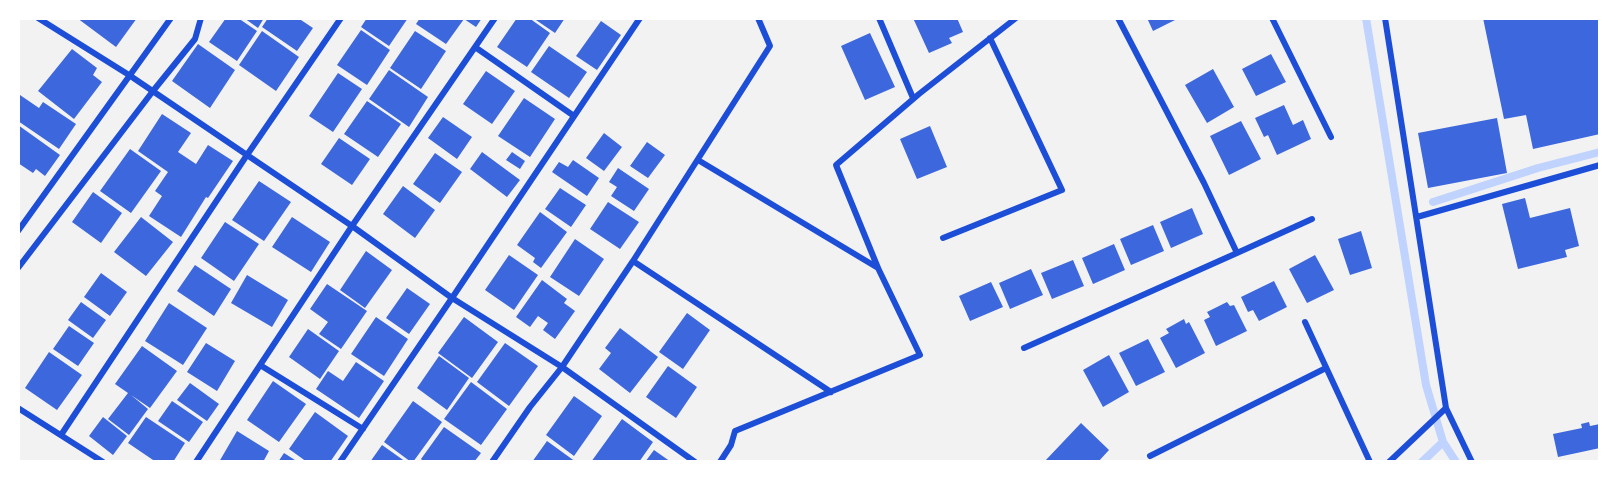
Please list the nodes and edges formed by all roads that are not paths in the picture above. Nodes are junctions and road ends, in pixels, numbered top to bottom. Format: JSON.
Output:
{"nodes":[{"id":1,"x":38,"y":18,"type":"edge"},
{"id":2,"x":171,"y":18,"type":"edge"},
{"id":3,"x":201,"y":18,"type":"edge"},
{"id":4,"x":341,"y":18,"type":"edge"},
{"id":5,"x":495,"y":18,"type":"edge"},
{"id":6,"x":640,"y":18,"type":"edge"},
{"id":7,"x":758,"y":18,"type":"edge"},
{"id":8,"x":879,"y":18,"type":"edge"},
{"id":9,"x":1016,"y":18,"type":"edge"},
{"id":10,"x":1118,"y":18,"type":"edge"},
{"id":11,"x":1272,"y":18,"type":"edge"},
{"id":12,"x":1384,"y":18,"type":"edge"},
{"id":13,"x":990,"y":38,"type":"junction"},
{"id":14,"x":475,"y":47,"type":"junction"},
{"id":15,"x":129,"y":75,"type":"junction"},
{"id":16,"x":153,"y":91,"type":"junction"},
{"id":17,"x":913,"y":98,"type":"junction"},
{"id":18,"x":574,"y":116,"type":"junction"},
{"id":19,"x":1331,"y":136,"type":"dead end"},
{"id":20,"x":247,"y":155,"type":"junction"},
{"id":21,"x":698,"y":160,"type":"junction"},
{"id":22,"x":1600,"y":165,"type":"edge"},
{"id":23,"x":1417,"y":217,"type":"junction"},
{"id":24,"x":1312,"y":219,"type":"dead end"},
{"id":25,"x":352,"y":226,"type":"junction"},
{"id":26,"x":18,"y":231,"type":"edge"},
{"id":27,"x":943,"y":238,"type":"dead end"},
{"id":28,"x":1237,"y":253,"type":"junction"},
{"id":29,"x":633,"y":261,"type":"junction"},
{"id":30,"x":18,"y":268,"type":"edge"},
{"id":31,"x":878,"y":268,"type":"junction"},
{"id":32,"x":452,"y":298,"type":"junction"},
{"id":33,"x":1305,"y":322,"type":"dead end"},
{"id":34,"x":1024,"y":348,"type":"dead end"},
{"id":35,"x":260,"y":365,"type":"junction"},
{"id":36,"x":562,"y":367,"type":"junction"},
{"id":37,"x":1326,"y":369,"type":"junction"},
{"id":38,"x":831,"y":392,"type":"junction"},
{"id":39,"x":18,"y":408,"type":"edge"},
{"id":40,"x":1445,"y":409,"type":"junction"},
{"id":41,"x":363,"y":429,"type":"junction"},
{"id":42,"x":61,"y":435,"type":"junction"},
{"id":43,"x":1150,"y":456,"type":"dead end"},
{"id":44,"x":103,"y":462,"type":"edge"},
{"id":45,"x":196,"y":462,"type":"edge"},
{"id":46,"x":340,"y":462,"type":"edge"},
{"id":47,"x":492,"y":462,"type":"edge"},
{"id":48,"x":694,"y":462,"type":"edge"},
{"id":49,"x":720,"y":462,"type":"edge"},
{"id":50,"x":1370,"y":462,"type":"edge"},
{"id":51,"x":1389,"y":462,"type":"edge"},
{"id":52,"x":1472,"y":462,"type":"edge"}],
"edges":[{"from":1,"to":15,"type":"street"},
{"from":2,"to":15,"type":"street"},
{"from":3,"to":16,"type":"street"},
{"from":4,"to":20,"type":"street"},
{"from":5,"to":14,"type":"street"},
{"from":6,"to":18,"type":"street"},
{"from":7,"to":21,"type":"street"},
{"from":8,"to":17,"type":"street"},
{"from":9,"to":13,"type":"street"},
{"from":10,"to":28,"type":"street"},
{"from":11,"to":19,"type":"street"},
{"from":12,"to":23,"type":"street"},
{"from":13,"to":17,"type":"street"},
{"from":13,"to":27,"type":"street"},
{"from":14,"to":18,"type":"street"},
{"from":14,"to":25,"type":"street"},
{"from":15,"to":16,"type":"street"},
{"from":15,"to":26,"type":"street"},
{"from":16,"to":20,"type":"street"},
{"from":16,"to":30,"type":"street"},
{"from":17,"to":31,"type":"street"},
{"from":18,"to":32,"type":"street"},
{"from":20,"to":25,"type":"street"},
{"from":20,"to":42,"type":"street"},
{"from":21,"to":29,"type":"street"},
{"from":21,"to":31,"type":"street"},
{"from":22,"to":23,"type":"street"},
{"from":23,"to":40,"type":"street"},
{"from":24,"to":28,"type":"street"},
{"from":25,"to":32,"type":"street"},
{"from":25,"to":35,"type":"street"},
{"from":28,"to":34,"type":"street"},
{"from":29,"to":36,"type":"street"},
{"from":29,"to":38,"type":"street"},
{"from":31,"to":38,"type":"street"},
{"from":32,"to":36,"type":"street"},
{"from":32,"to":41,"type":"street"},
{"from":33,"to":37,"type":"street"},
{"from":35,"to":41,"type":"street"},
{"from":35,"to":45,"type":"street"},
{"from":36,"to":47,"type":"street"},
{"from":36,"to":48,"type":"street"},
{"from":37,"to":43,"type":"street"},
{"from":37,"to":50,"type":"street"},
{"from":38,"to":49,"type":"street"},
{"from":39,"to":42,"type":"street"},
{"from":40,"to":51,"type":"street"},
{"from":40,"to":52,"type":"street"},
{"from":41,"to":46,"type":"street"},
{"from":42,"to":44,"type":"street"}]}
